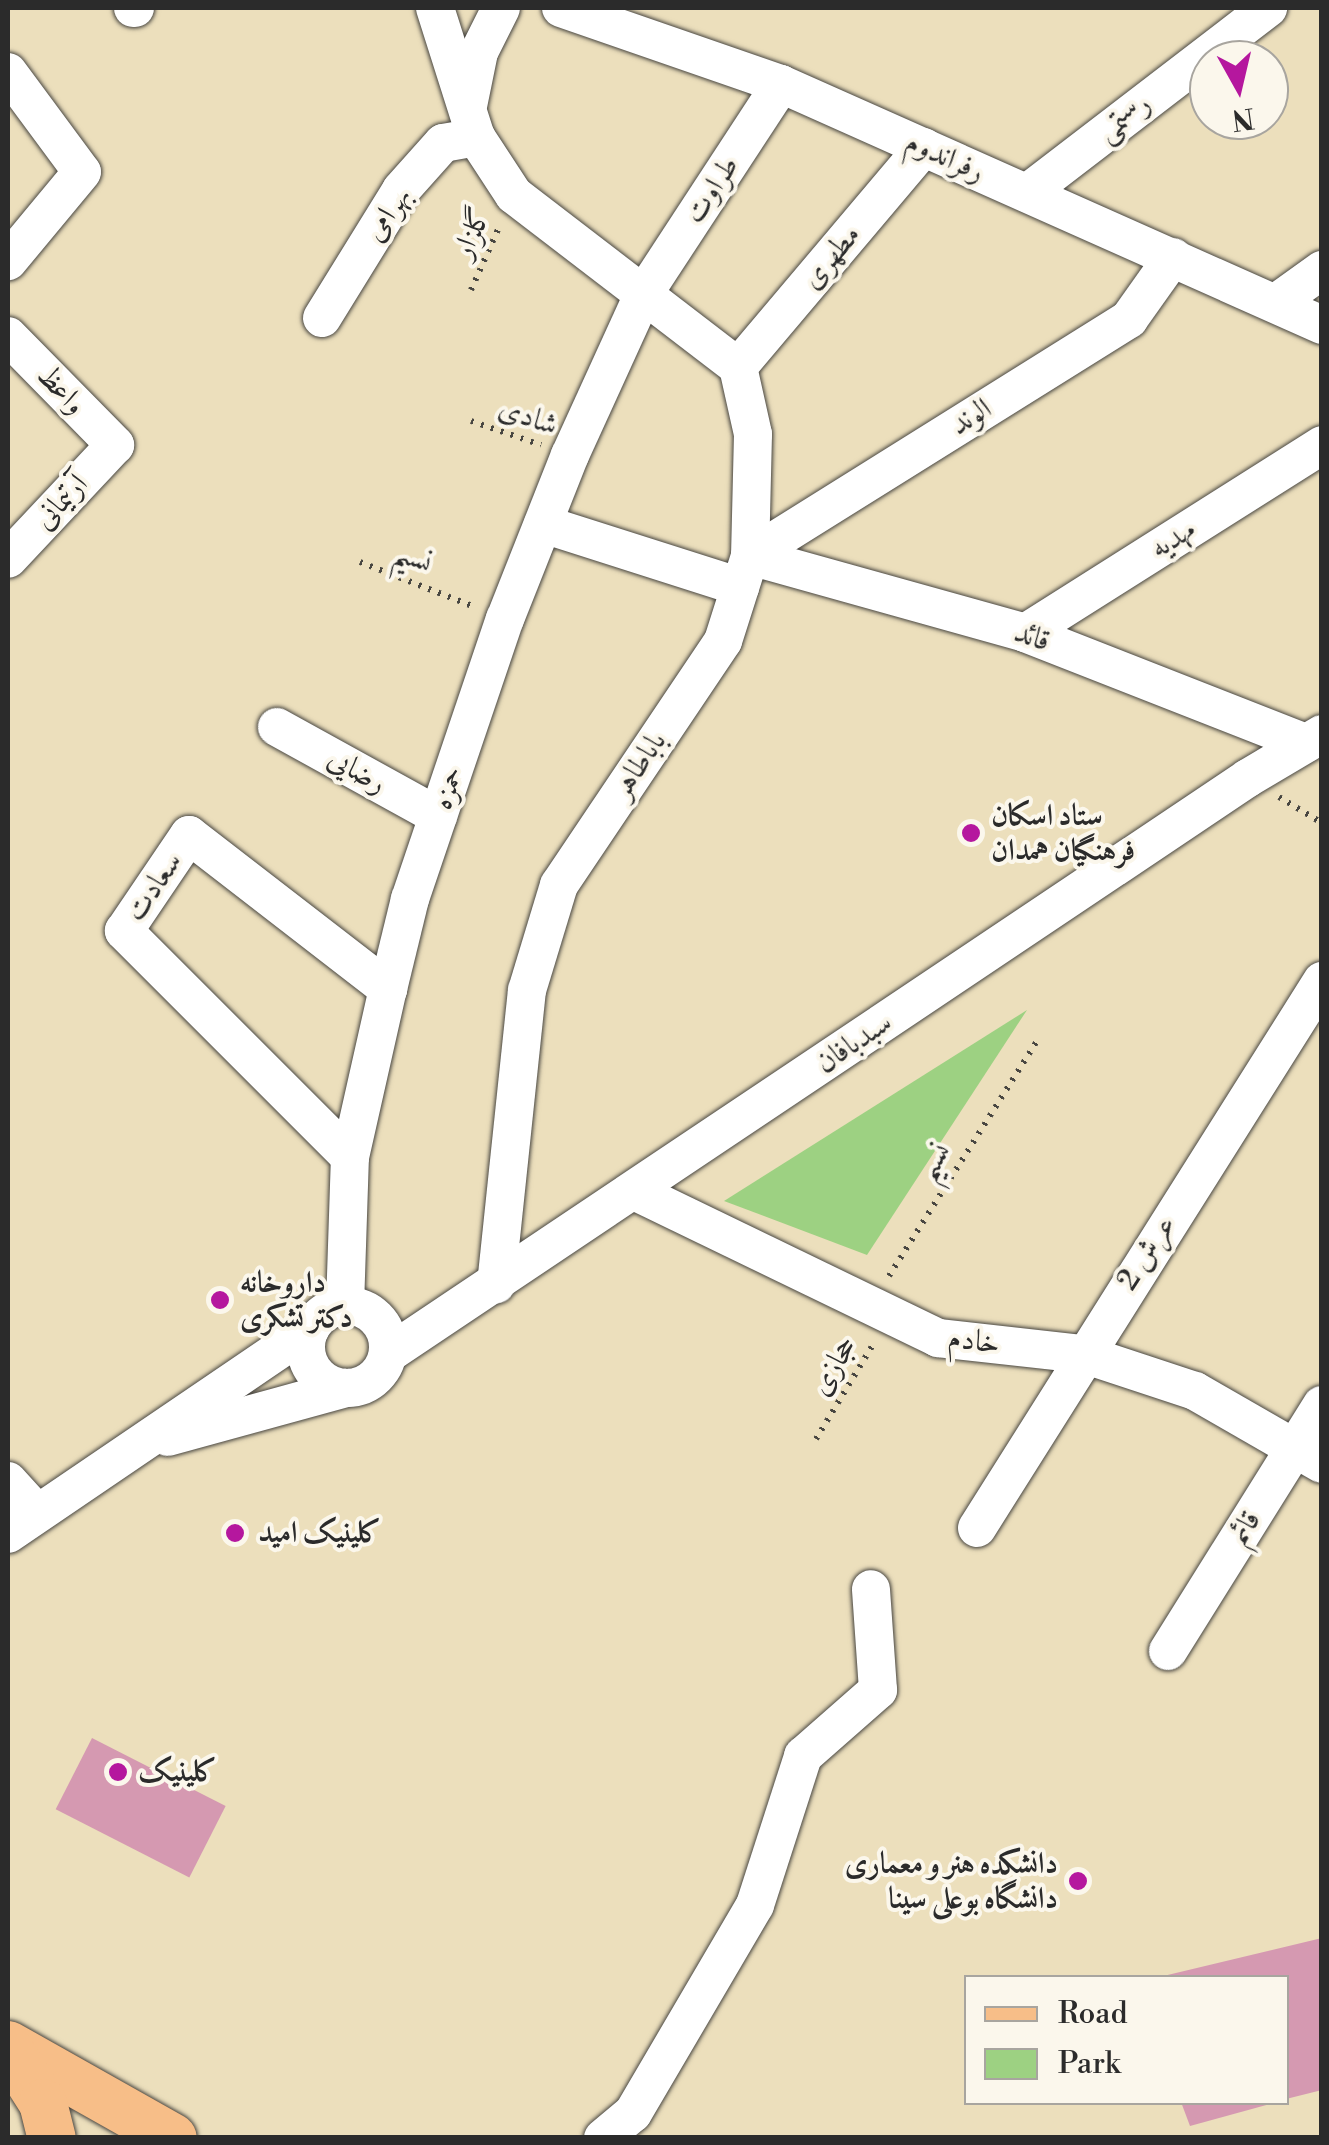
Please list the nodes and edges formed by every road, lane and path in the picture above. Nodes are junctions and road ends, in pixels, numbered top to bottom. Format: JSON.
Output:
{"nodes":[{"id":1,"x":436,"y":8,"type":"edge"},
{"id":2,"x":501,"y":8,"type":"edge"},
{"id":3,"x":561,"y":8,"type":"edge"},
{"id":4,"x":1268,"y":8,"type":"edge"},
{"id":5,"x":606,"y":16,"type":"edge"},
{"id":6,"x":780,"y":84,"type":"junction"},
{"id":7,"x":13,"y":90,"type":"edge"},
{"id":8,"x":472,"y":123,"type":"junction"},
{"id":9,"x":924,"y":147,"type":"junction"},
{"id":10,"x":1027,"y":193,"type":"junction"},
{"id":11,"x":514,"y":195,"type":"junction"},
{"id":12,"x":1173,"y":257,"type":"junction"},
{"id":13,"x":8,"y":261,"type":"edge"},
{"id":14,"x":1322,"y":270,"type":"edge"},
{"id":15,"x":471,"y":290,"type":"dead end"},
{"id":16,"x":643,"y":295,"type":"junction"},
{"id":17,"x":1276,"y":302,"type":"junction"},
{"id":18,"x":322,"y":318,"type":"dead end"},
{"id":19,"x":1322,"y":325,"type":"edge"},
{"id":20,"x":8,"y":336,"type":"edge"},
{"id":21,"x":738,"y":367,"type":"junction"},
{"id":22,"x":471,"y":422,"type":"dead end"},
{"id":23,"x":114,"y":445,"type":"joint"},
{"id":24,"x":1322,"y":445,"type":"edge"},
{"id":25,"x":570,"y":455,"type":"junction"},
{"id":26,"x":543,"y":524,"type":"junction"},
{"id":27,"x":8,"y":559,"type":"edge"},
{"id":28,"x":360,"y":562,"type":"dead end"},
{"id":29,"x":745,"y":572,"type":"junction"},
{"id":30,"x":506,"y":618,"type":"junction"},
{"id":31,"x":1025,"y":633,"type":"junction"},
{"id":32,"x":276,"y":727,"type":"dead end"},
{"id":33,"x":1314,"y":738,"type":"edge"},
{"id":34,"x":438,"y":816,"type":"junction"},
{"id":35,"x":1321,"y":982,"type":"edge"},
{"id":36,"x":388,"y":989,"type":"junction"},
{"id":37,"x":1037,"y":1041,"type":"dead end"},
{"id":38,"x":350,"y":1157,"type":"junction"},
{"id":39,"x":634,"y":1191,"type":"junction"},
{"id":40,"x":496,"y":1284,"type":"junction"},
{"id":41,"x":345,"y":1306,"type":"junction"},
{"id":42,"x":880,"y":1311,"type":"junction"},
{"id":43,"x":310,"y":1328,"type":"junction"},
{"id":44,"x":388,"y":1354,"type":"junction"},
{"id":45,"x":1083,"y":1354,"type":"junction"},
{"id":46,"x":346,"y":1388,"type":"junction"},
{"id":47,"x":1322,"y":1405,"type":"edge"},
{"id":48,"x":816,"y":1439,"type":"dead end"},
{"id":49,"x":137,"y":1445,"type":"junction"},
{"id":50,"x":1309,"y":1456,"type":"edge"},
{"id":51,"x":8,"y":1481,"type":"edge"},
{"id":52,"x":22,"y":1524,"type":"edge"},
{"id":53,"x":977,"y":1528,"type":"dead end"},
{"id":54,"x":871,"y":1589,"type":"dead end"},
{"id":55,"x":1168,"y":1652,"type":"dead end"},
{"id":56,"x":8,"y":2046,"type":"edge"},
{"id":57,"x":52,"y":2138,"type":"edge"},
{"id":58,"x":173,"y":2138,"type":"edge"},
{"id":59,"x":603,"y":2138,"type":"edge"}],
"edges":[{"from":1,"to":8,"type":"street"},
{"from":2,"to":8,"type":"street"},
{"from":3,"to":5,"type":"street","name":"رفراندوم"},
{"from":4,"to":10,"type":"street","name":"رستمی"},
{"from":5,"to":6,"type":"street","name":"رفراندوم"},
{"from":6,"to":9,"type":"street","name":"رفراندوم"},
{"from":6,"to":16,"type":"street","name":"طراوت"},
{"from":7,"to":13,"type":"street"},
{"from":8,"to":11,"type":"street"},
{"from":8,"to":18,"type":"street","name":"بهرامی"},
{"from":9,"to":10,"type":"street","name":"رفراندوم"},
{"from":9,"to":21,"type":"street","name":"مطهری"},
{"from":10,"to":12,"type":"street","name":"رفراندوم"},
{"from":11,"to":15,"type":"path","name":"گلزار"},
{"from":11,"to":16,"type":"street"},
{"from":12,"to":17,"type":"street","name":"رفراندوم"},
{"from":12,"to":29,"type":"street","name":"الوند"},
{"from":14,"to":17,"type":"street"},
{"from":16,"to":21,"type":"street"},
{"from":16,"to":25,"type":"street","name":"حمزه"},
{"from":17,"to":19,"type":"street","name":"رفراندوم"},
{"from":20,"to":23,"type":"street","name":"واعظ"},
{"from":21,"to":29,"type":"street","name":"باباطاهر"},
{"from":22,"to":25,"type":"path","name":"شادی"},
{"from":23,"to":27,"type":"street","name":"آرتیمانی"},
{"from":24,"to":31,"type":"street","name":"مهدیه"},
{"from":25,"to":26,"type":"street","name":"حمزه"},
{"from":26,"to":29,"type":"street"},
{"from":26,"to":30,"type":"street","name":"حمزه"},
{"from":28,"to":30,"type":"path","name":"نسیم"},
{"from":29,"to":31,"type":"street","name":"قائد"},
{"from":29,"to":40,"type":"street","name":"باباطاهر"},
{"from":30,"to":34,"type":"street","name":"حمزه"},
{"from":31,"to":33,"type":"street","name":"قائد"},
{"from":32,"to":34,"type":"street","name":"رضایی"},
{"from":33,"to":39,"type":"street","name":"سبدبافان"},
{"from":34,"to":36,"type":"street","name":"حمزه"},
{"from":35,"to":45,"type":"street","name":"عرش 2"},
{"from":36,"to":38,"type":"street","name":"حمزه"},
{"from":36,"to":38,"type":"street","name":"سعادت"},
{"from":37,"to":42,"type":"path","name":"نسیم"},
{"from":38,"to":41,"type":"street","name":"حمزه"},
{"from":39,"to":40,"type":"street","name":"سبدبافان"},
{"from":39,"to":42,"type":"street","name":"خادم"},
{"from":40,"to":44,"type":"street","name":"سبدبافان"},
{"from":41,"to":43,"type":"street"},
{"from":41,"to":44,"type":"street"},
{"from":42,"to":45,"type":"street","name":"خادم"},
{"from":42,"to":48,"type":"path","name":"حجازی"},
{"from":43,"to":46,"type":"street"},
{"from":43,"to":49,"type":"street"},
{"from":44,"to":46,"type":"street"},
{"from":45,"to":50,"type":"street","name":"خادم"},
{"from":45,"to":53,"type":"street","name":"عرش 2"},
{"from":46,"to":49,"type":"street"},
{"from":47,"to":50,"type":"street","name":"قائم"},
{"from":49,"to":52,"type":"street"},
{"from":50,"to":55,"type":"street","name":"قائم"},
{"from":51,"to":52,"type":"street"},
{"from":54,"to":59,"type":"street"},
{"from":56,"to":57,"type":"main road"},
{"from":56,"to":58,"type":"main road"}]}
